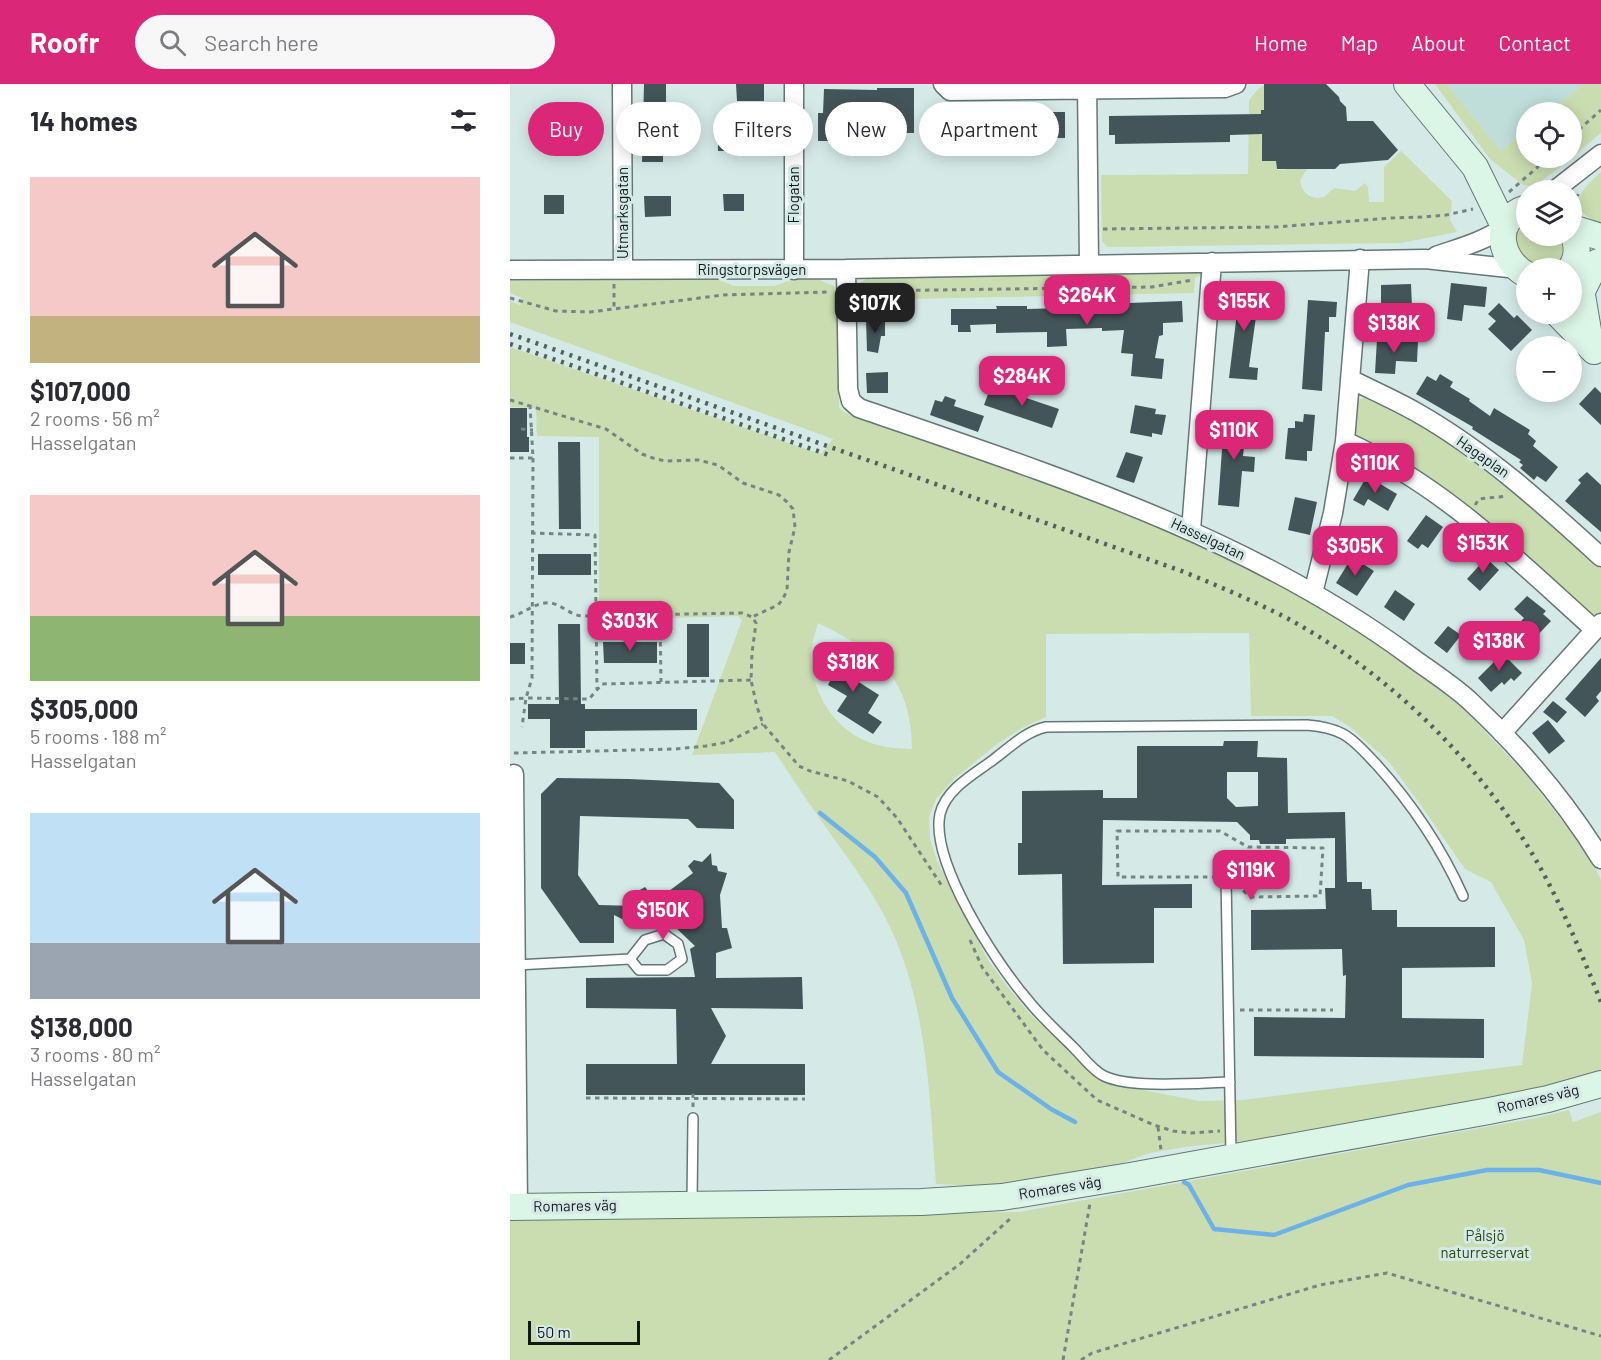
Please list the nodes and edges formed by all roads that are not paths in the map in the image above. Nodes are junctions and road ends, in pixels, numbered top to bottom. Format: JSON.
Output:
{"nodes":[{"id":1,"x":622,"y":84,"type":"edge"},
{"id":2,"x":794,"y":84,"type":"edge"},
{"id":3,"x":943,"y":84,"type":"edge"},
{"id":4,"x":1236,"y":84,"type":"edge"},
{"id":5,"x":1407,"y":84,"type":"edge"},
{"id":6,"x":1087,"y":87,"type":"edge"},
{"id":7,"x":1601,"y":154,"type":"edge"},
{"id":8,"x":1579,"y":172,"type":"junction"},
{"id":9,"x":1568,"y":180,"type":"edge"},
{"id":10,"x":1575,"y":180,"type":"edge"},
{"id":11,"x":1514,"y":202,"type":"edge"},
{"id":12,"x":1503,"y":227,"type":"junction"},
{"id":13,"x":1578,"y":246,"type":"edge"},
{"id":14,"x":1360,"y":259,"type":"junction"},
{"id":15,"x":1425,"y":259,"type":"junction"},
{"id":16,"x":1212,"y":261,"type":"junction"},
{"id":17,"x":1516,"y":262,"type":"edge"},
{"id":18,"x":1089,"y":264,"type":"junction"},
{"id":19,"x":1585,"y":265,"type":"edge"},
{"id":20,"x":618,"y":269,"type":"junction"},
{"id":21,"x":510,"y":270,"type":"edge"},
{"id":22,"x":794,"y":270,"type":"junction"},
{"id":23,"x":846,"y":270,"type":"junction"},
{"id":24,"x":1516,"y":272,"type":"edge"},
{"id":25,"x":1568,"y":324,"type":"edge"},
{"id":26,"x":1596,"y":353,"type":"edge"},
{"id":27,"x":1350,"y":379,"type":"junction"},
{"id":28,"x":1345,"y":441,"type":"junction"},
{"id":29,"x":1191,"y":530,"type":"junction"},
{"id":30,"x":1601,"y":557,"type":"edge"},
{"id":31,"x":1313,"y":593,"type":"junction"},
{"id":32,"x":1598,"y":626,"type":"edge"},
{"id":33,"x":1502,"y":733,"type":"junction"},
{"id":34,"x":514,"y":774,"type":"dead end"},
{"id":35,"x":1601,"y":859,"type":"edge"},
{"id":36,"x":1226,"y":877,"type":"road end"},
{"id":37,"x":1463,"y":896,"type":"dead end"},
{"id":38,"x":630,"y":959,"type":"junction"},
{"id":39,"x":516,"y":965,"type":"junction"},
{"id":40,"x":1230,"y":1082,"type":"junction"},
{"id":41,"x":1601,"y":1084,"type":"edge"},
{"id":42,"x":693,"y":1118,"type":"road end"},
{"id":43,"x":1232,"y":1158,"type":"junction"},
{"id":44,"x":692,"y":1204,"type":"junction"},
{"id":45,"x":514,"y":1207,"type":"edge"}],
"edges":[{"from":1,"to":20,"type":"street","name":"Utmarksgatan"},
{"from":2,"to":22,"type":"street","name":"Flogatan"},
{"from":3,"to":6,"type":"street"},
{"from":4,"to":6,"type":"street"},
{"from":5,"to":11,"type":"street"},
{"from":6,"to":18,"type":"street"},
{"from":7,"to":8,"type":"street"},
{"from":8,"to":9,"type":"street"},
{"from":8,"to":10,"type":"street"},
{"from":11,"to":12,"type":"street"},
{"from":12,"to":15,"type":"street","name":"Ringstorpsvägen"},
{"from":12,"to":17,"type":"street"},
{"from":13,"to":19,"type":"street"},
{"from":14,"to":15,"type":"street","name":"Ringstorpsvägen"},
{"from":14,"to":16,"type":"street","name":"Ringstorpsvägen"},
{"from":14,"to":27,"type":"street"},
{"from":15,"to":24,"type":"street","name":"Ringstorpsvägen"},
{"from":16,"to":18,"type":"street","name":"Ringstorpsvägen"},
{"from":16,"to":29,"type":"street"},
{"from":18,"to":23,"type":"street","name":"Ringstorpsvägen"},
{"from":19,"to":26,"type":"street"},
{"from":20,"to":21,"type":"street","name":"Ringstorpsvägen"},
{"from":20,"to":22,"type":"street","name":"Ringstorpsvägen"},
{"from":22,"to":23,"type":"street","name":"Ringstorpsvägen"},
{"from":23,"to":29,"type":"street","name":"Hasselgatan"},
{"from":25,"to":26,"type":"street"},
{"from":27,"to":28,"type":"street"},
{"from":27,"to":30,"type":"street","name":"Hagaplan"},
{"from":28,"to":31,"type":"street"},
{"from":28,"to":32,"type":"street"},
{"from":29,"to":31,"type":"street","name":"Hasselgatan"},
{"from":31,"to":33,"type":"street","name":"Hasselgatan"},
{"from":32,"to":33,"type":"street"},
{"from":33,"to":35,"type":"street","name":"Hasselgatan"},
{"from":34,"to":39,"type":"street"},
{"from":36,"to":40,"type":"lane"},
{"from":37,"to":40,"type":"lane"},
{"from":38,"to":38,"type":"lane"},
{"from":38,"to":39,"type":"lane"},
{"from":39,"to":45,"type":"street"},
{"from":40,"to":43,"type":"lane"},
{"from":41,"to":43,"type":"street","name":"Romares väg"},
{"from":42,"to":44,"type":"lane"},
{"from":43,"to":44,"type":"street","name":"Romares väg"},
{"from":44,"to":45,"type":"street","name":"Romares väg"}]}
